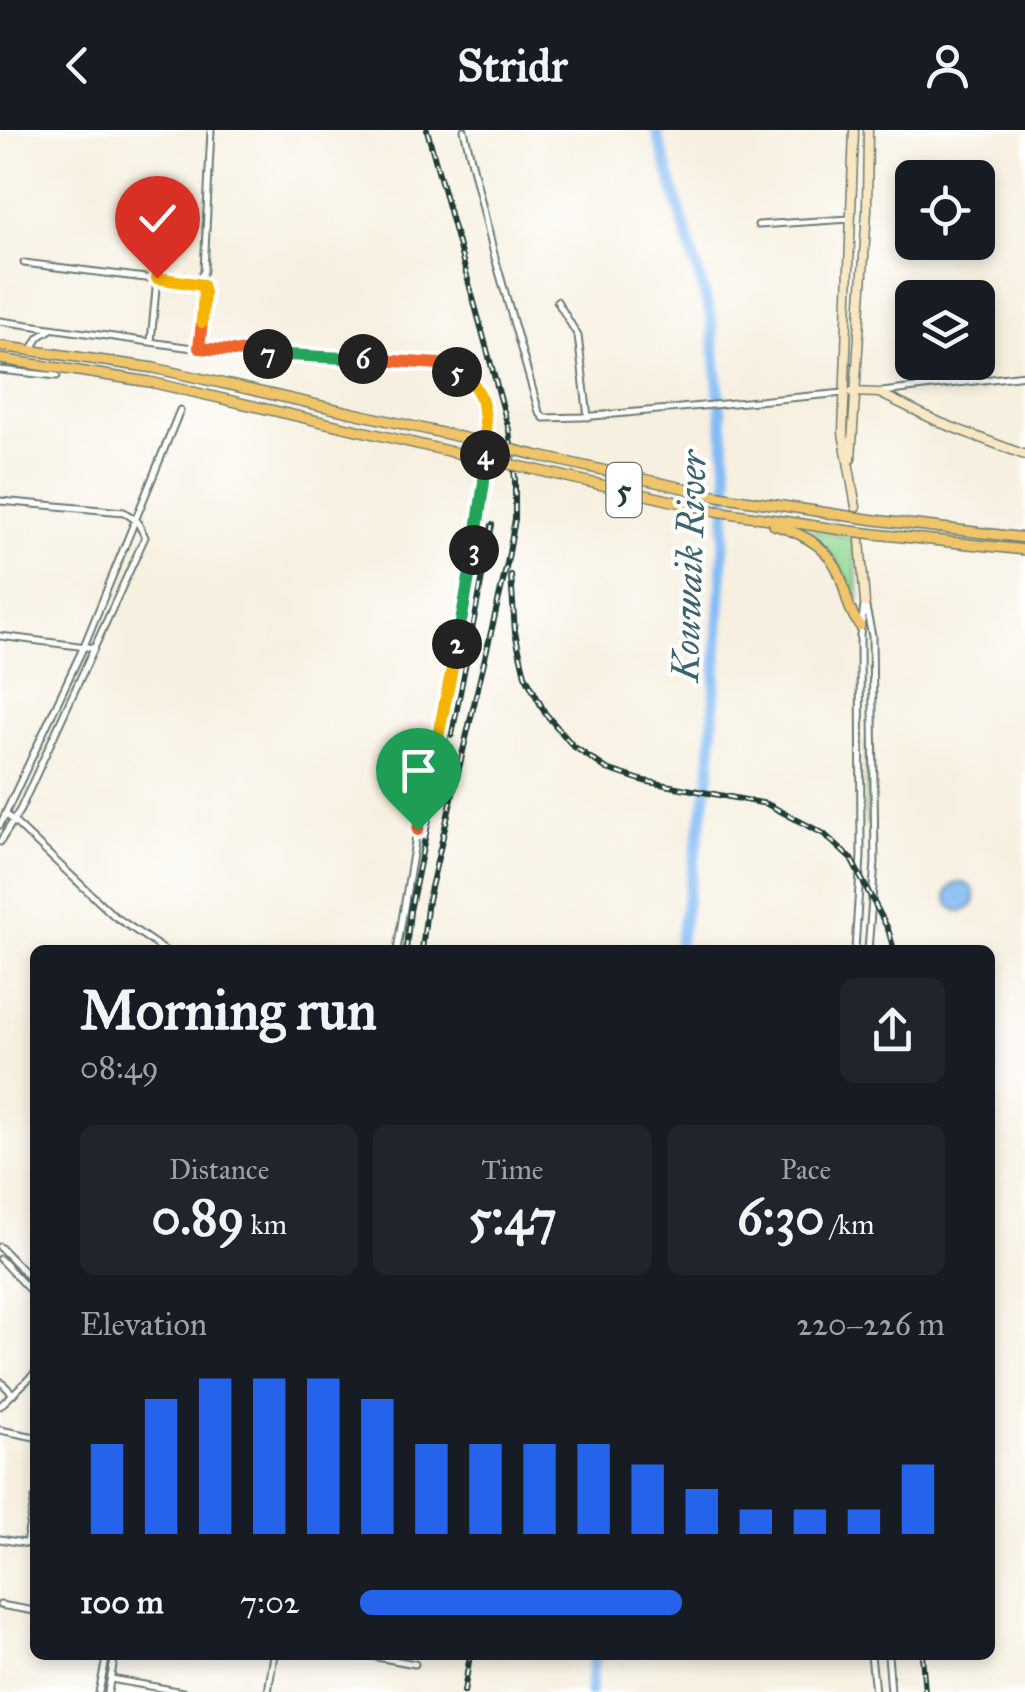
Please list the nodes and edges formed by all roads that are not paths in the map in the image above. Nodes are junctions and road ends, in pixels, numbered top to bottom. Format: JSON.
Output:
{"nodes":[{"id":1,"x":210,"y":130,"type":"edge"},
{"id":2,"x":464,"y":130,"type":"edge"},
{"id":3,"x":854,"y":130,"type":"edge"},
{"id":4,"x":868,"y":130,"type":"edge"},
{"id":5,"x":852,"y":218,"type":"junction"},
{"id":6,"x":758,"y":226,"type":"dead end"},
{"id":7,"x":24,"y":263,"type":"dead end"},
{"id":8,"x":157,"y":278,"type":"junction"},
{"id":9,"x":196,"y":284,"type":"junction"},
{"id":10,"x":557,"y":301,"type":"dead end"},
{"id":11,"x":0,"y":321,"type":"edge"},
{"id":12,"x":53,"y":328,"type":"junction"},
{"id":13,"x":151,"y":341,"type":"junction"},
{"id":14,"x":0,"y":346,"type":"edge"},
{"id":15,"x":32,"y":348,"type":"junction"},
{"id":16,"x":199,"y":348,"type":"junction"},
{"id":17,"x":0,"y":360,"type":"edge"},
{"id":18,"x":0,"y":370,"type":"edge"},
{"id":19,"x":1025,"y":375,"type":"edge"},
{"id":20,"x":57,"y":376,"type":"dead end"},
{"id":21,"x":855,"y":392,"type":"junction"},
{"id":22,"x":844,"y":393,"type":"junction"},
{"id":23,"x":879,"y":393,"type":"junction"},
{"id":24,"x":180,"y":410,"type":"dead end"},
{"id":25,"x":588,"y":417,"type":"junction"},
{"id":26,"x":1025,"y":455,"type":"edge"},
{"id":27,"x":851,"y":463,"type":"junction"},
{"id":28,"x":0,"y":500,"type":"edge"},
{"id":29,"x":856,"y":507,"type":"dead end"},
{"id":30,"x":743,"y":515,"type":"junction"},
{"id":31,"x":137,"y":521,"type":"junction"},
{"id":32,"x":1025,"y":538,"type":"edge"},
{"id":33,"x":860,"y":540,"type":"dead end"},
{"id":34,"x":1025,"y":550,"type":"edge"},
{"id":35,"x":864,"y":603,"type":"junction"},
{"id":36,"x":860,"y":626,"type":"junction"},
{"id":37,"x":0,"y":636,"type":"edge"},
{"id":38,"x":84,"y":646,"type":"junction"},
{"id":39,"x":94,"y":648,"type":"junction"},
{"id":40,"x":49,"y":722,"type":"junction"},
{"id":41,"x":58,"y":726,"type":"junction"},
{"id":42,"x":7,"y":815,"type":"junction"},
{"id":43,"x":14,"y":821,"type":"junction"},
{"id":44,"x":0,"y":825,"type":"edge"},
{"id":45,"x":0,"y":842,"type":"edge"},
{"id":46,"x":157,"y":945,"type":"edge"},
{"id":47,"x":398,"y":945,"type":"edge"},
{"id":48,"x":855,"y":945,"type":"edge"},
{"id":49,"x":868,"y":945,"type":"edge"},
{"id":50,"x":0,"y":1246,"type":"edge"},
{"id":51,"x":0,"y":1260,"type":"edge"},
{"id":52,"x":30,"y":1277,"type":"edge"},
{"id":53,"x":30,"y":1291,"type":"edge"},
{"id":54,"x":30,"y":1378,"type":"edge"},
{"id":55,"x":0,"y":1380,"type":"edge"},
{"id":56,"x":12,"y":1394,"type":"junction"},
{"id":57,"x":0,"y":1406,"type":"edge"},
{"id":58,"x":0,"y":1430,"type":"edge"},
{"id":59,"x":30,"y":1434,"type":"edge"},
{"id":60,"x":30,"y":1523,"type":"edge"},
{"id":61,"x":0,"y":1538,"type":"edge"},
{"id":62,"x":26,"y":1543,"type":"junction"},
{"id":63,"x":30,"y":1544,"type":"edge"},
{"id":64,"x":0,"y":1606,"type":"edge"},
{"id":65,"x":30,"y":1610,"type":"edge"},
{"id":66,"x":106,"y":1660,"type":"edge"},
{"id":67,"x":115,"y":1660,"type":"edge"},
{"id":68,"x":273,"y":1660,"type":"edge"},
{"id":69,"x":393,"y":1660,"type":"edge"},
{"id":70,"x":872,"y":1660,"type":"edge"},
{"id":71,"x":889,"y":1660,"type":"edge"},
{"id":72,"x":415,"y":1664,"type":"dead end"},
{"id":73,"x":111,"y":1679,"type":"junction"},
{"id":74,"x":170,"y":1691,"type":"edge"},
{"id":75,"x":99,"y":1692,"type":"edge"},
{"id":76,"x":108,"y":1692,"type":"edge"},
{"id":77,"x":183,"y":1692,"type":"edge"},
{"id":78,"x":268,"y":1692,"type":"edge"},
{"id":79,"x":875,"y":1692,"type":"edge"},
{"id":80,"x":892,"y":1692,"type":"edge"}],
"edges":[{"from":1,"to":9,"type":"street"},
{"from":2,"to":25,"type":"street"},
{"from":3,"to":5,"type":"main road"},
{"from":4,"to":21,"type":"main road"},
{"from":5,"to":6,"type":"street"},
{"from":5,"to":22,"type":"main road"},
{"from":7,"to":8,"type":"street"},
{"from":8,"to":9,"type":"street"},
{"from":8,"to":13,"type":"street"},
{"from":9,"to":16,"type":"street"},
{"from":10,"to":25,"type":"street"},
{"from":11,"to":12,"type":"street"},
{"from":12,"to":13,"type":"street"},
{"from":12,"to":15,"type":"street"},
{"from":13,"to":16,"type":"street"},
{"from":14,"to":15,"type":"highway","number":"5"},
{"from":15,"to":32,"type":"highway","number":"5","bridge":true},
{"from":16,"to":47,"type":"street"},
{"from":17,"to":30,"type":"highway","number":"5","bridge":true},
{"from":18,"to":20,"type":"street"},
{"from":19,"to":23,"type":"street"},
{"from":21,"to":22,"type":"main road"},
{"from":21,"to":23,"type":"main road"},
{"from":21,"to":27,"type":"main road"},
{"from":22,"to":25,"type":"street"},
{"from":22,"to":27,"type":"main road"},
{"from":23,"to":26,"type":"main road"},
{"from":24,"to":31,"type":"street"},
{"from":27,"to":29,"type":"main road"},
{"from":28,"to":31,"type":"street"},
{"from":30,"to":34,"type":"highway","number":"5","bridge":true},
{"from":30,"to":36,"type":"highway"},
{"from":31,"to":38,"type":"street"},
{"from":31,"to":39,"type":"street"},
{"from":33,"to":35,"type":"main road"},
{"from":35,"to":36,"type":"street"},
{"from":35,"to":49,"type":"street"},
{"from":36,"to":48,"type":"street"},
{"from":37,"to":38,"type":"street"},
{"from":38,"to":39,"type":"street"},
{"from":38,"to":40,"type":"street"},
{"from":39,"to":41,"type":"street"},
{"from":40,"to":41,"type":"street"},
{"from":40,"to":42,"type":"street"},
{"from":41,"to":43,"type":"street"},
{"from":42,"to":43,"type":"street"},
{"from":42,"to":44,"type":"street"},
{"from":43,"to":45,"type":"street"},
{"from":43,"to":46,"type":"street"},
{"from":50,"to":52,"type":"street"},
{"from":51,"to":53,"type":"street"},
{"from":54,"to":56,"type":"street"},
{"from":55,"to":56,"type":"street"},
{"from":56,"to":57,"type":"street"},
{"from":58,"to":59,"type":"street"},
{"from":60,"to":62,"type":"street"},
{"from":61,"to":62,"type":"street"},
{"from":62,"to":63,"type":"street"},
{"from":64,"to":65,"type":"street"},
{"from":66,"to":75,"type":"street"},
{"from":67,"to":73,"type":"street"},
{"from":68,"to":78,"type":"street"},
{"from":69,"to":72,"type":"street"},
{"from":70,"to":79,"type":"street"},
{"from":71,"to":80,"type":"street"},
{"from":73,"to":74,"type":"street"},
{"from":73,"to":76,"type":"street"},
{"from":74,"to":77,"type":"street"}]}
